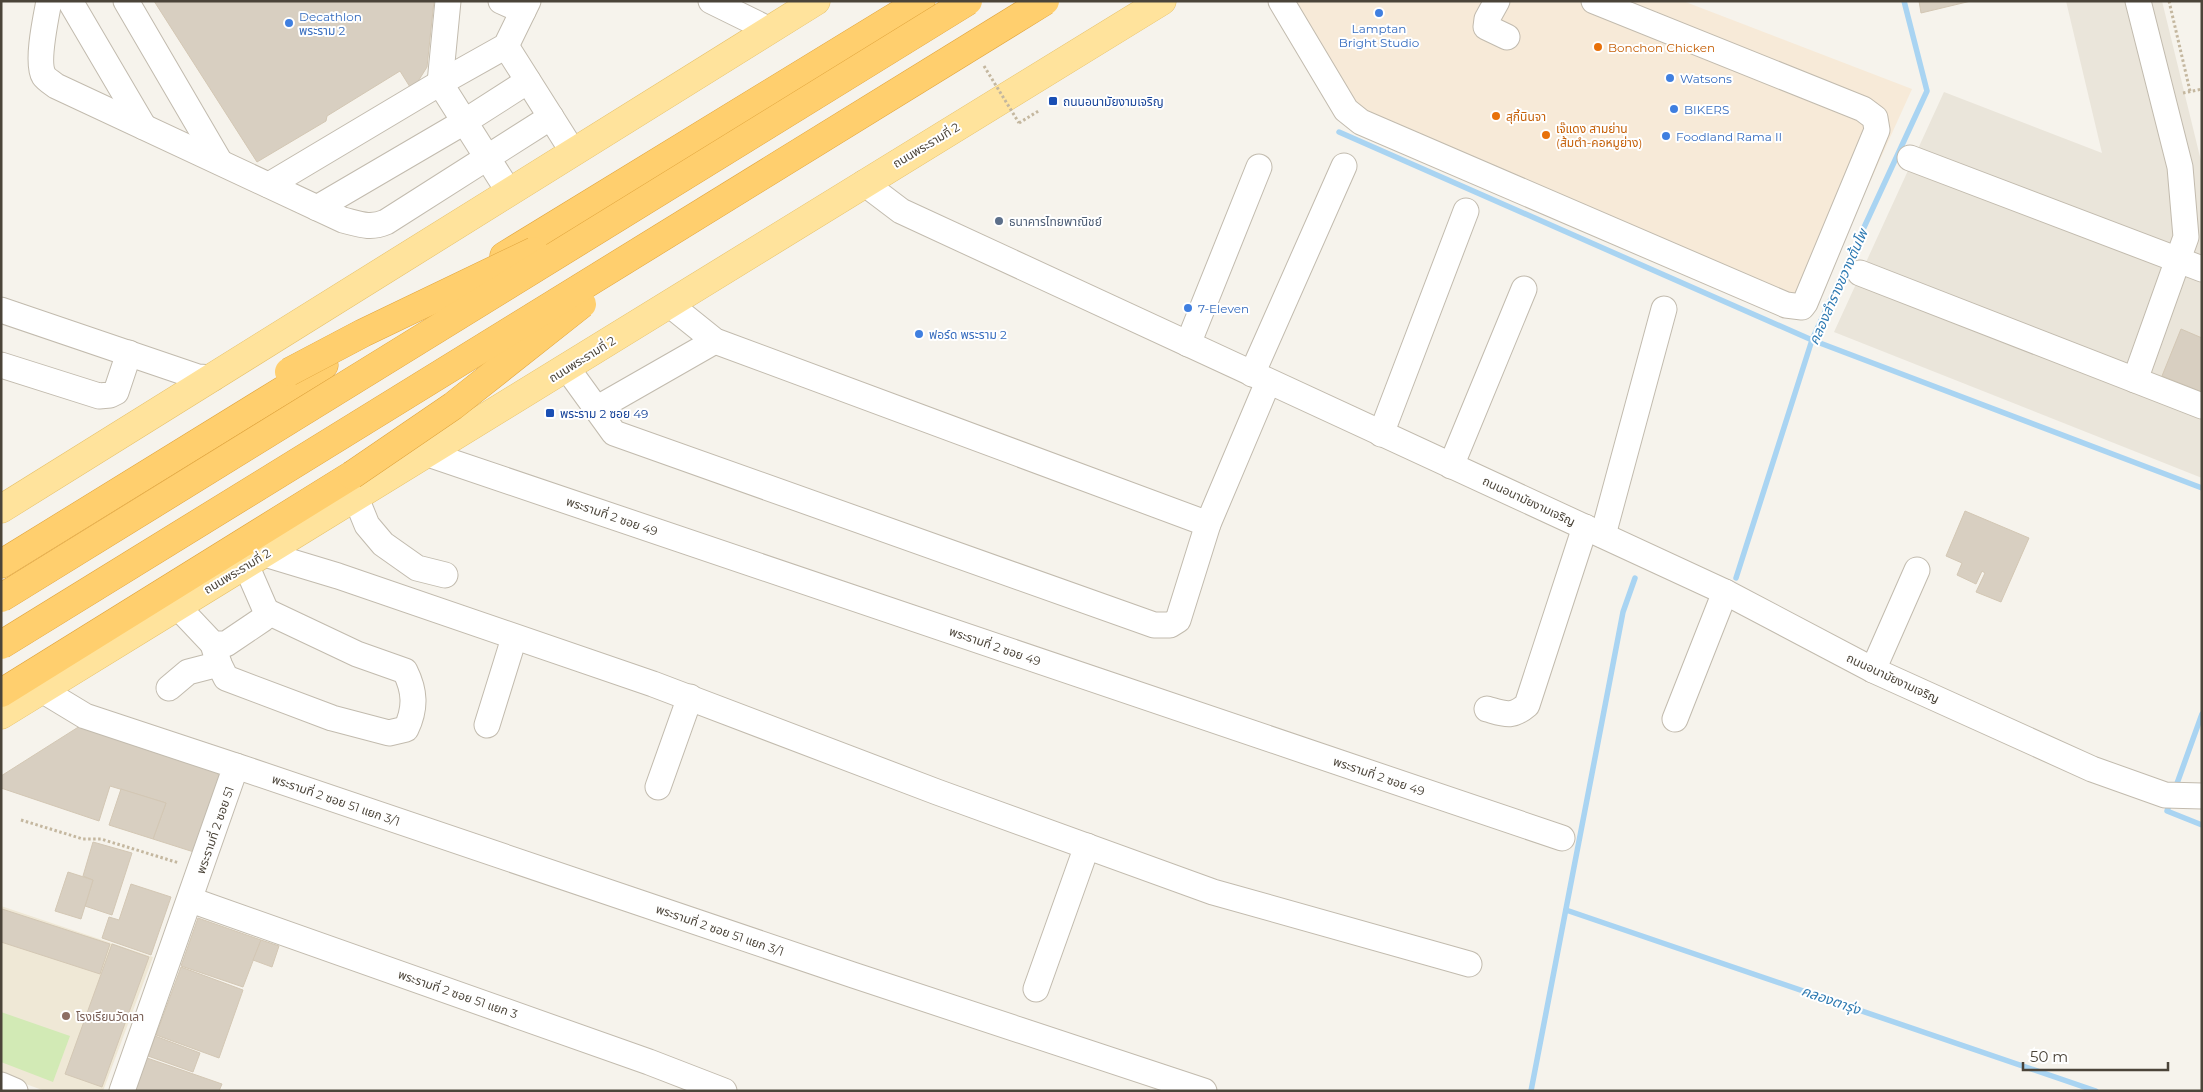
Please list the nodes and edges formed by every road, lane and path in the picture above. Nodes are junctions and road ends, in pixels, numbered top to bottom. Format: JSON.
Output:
{"nodes":[{"id":1,"x":48,"y":1,"type":"edge"},
{"id":2,"x":70,"y":1,"type":"edge"},
{"id":3,"x":126,"y":1,"type":"edge"},
{"id":4,"x":448,"y":1,"type":"edge"},
{"id":5,"x":711,"y":1,"type":"edge"},
{"id":6,"x":816,"y":1,"type":"edge"},
{"id":7,"x":922,"y":1,"type":"edge"},
{"id":8,"x":968,"y":1,"type":"edge"},
{"id":9,"x":1044,"y":1,"type":"edge"},
{"id":10,"x":1053,"y":1,"type":"edge"},
{"id":11,"x":1162,"y":1,"type":"edge"},
{"id":12,"x":1281,"y":1,"type":"edge"},
{"id":13,"x":1497,"y":1,"type":"edge"},
{"id":14,"x":1594,"y":1,"type":"edge"},
{"id":15,"x":2138,"y":1,"type":"edge"},
{"id":16,"x":2169,"y":1,"type":"edge"},
{"id":17,"x":517,"y":4,"type":"edge"},
{"id":18,"x":770,"y":30,"type":"junction"},
{"id":19,"x":1507,"y":37,"type":"dead end"},
{"id":20,"x":506,"y":46,"type":"junction"},
{"id":21,"x":528,"y":81,"type":"junction"},
{"id":22,"x":440,"y":82,"type":"junction"},
{"id":23,"x":2190,"y":91,"type":"dead end"},
{"id":24,"x":1040,"y":110,"type":"dead end"},
{"id":25,"x":550,"y":117,"type":"junction"},
{"id":26,"x":464,"y":122,"type":"junction"},
{"id":27,"x":1019,"y":123,"type":"dead end"},
{"id":28,"x":144,"y":127,"type":"junction"},
{"id":29,"x":573,"y":152,"type":"junction"},
{"id":30,"x":487,"y":158,"type":"junction"},
{"id":31,"x":1910,"y":158,"type":"dead end"},
{"id":32,"x":220,"y":162,"type":"junction"},
{"id":33,"x":1344,"y":166,"type":"dead end"},
{"id":34,"x":1259,"y":167,"type":"dead end"},
{"id":35,"x":864,"y":183,"type":"junction"},
{"id":36,"x":269,"y":185,"type":"junction"},
{"id":37,"x":509,"y":192,"type":"junction"},
{"id":38,"x":656,"y":193,"type":"junction"},
{"id":39,"x":317,"y":208,"type":"junction"},
{"id":40,"x":1466,"y":211,"type":"dead end"},
{"id":41,"x":679,"y":227,"type":"junction"},
{"id":42,"x":2177,"y":260,"type":"junction"},
{"id":43,"x":2202,"y":269,"type":"edge"},
{"id":44,"x":1860,"y":273,"type":"dead end"},
{"id":45,"x":1524,"y":289,"type":"dead end"},
{"id":46,"x":669,"y":304,"type":"junction"},
{"id":47,"x":1664,"y":309,"type":"dead end"},
{"id":48,"x":1,"y":310,"type":"edge"},
{"id":49,"x":715,"y":341,"type":"junction"},
{"id":50,"x":1188,"y":344,"type":"junction"},
{"id":51,"x":129,"y":353,"type":"junction"},
{"id":52,"x":1,"y":365,"type":"edge"},
{"id":53,"x":568,"y":368,"type":"junction"},
{"id":54,"x":213,"y":378,"type":"junction"},
{"id":55,"x":1260,"y":378,"type":"junction"},
{"id":56,"x":2135,"y":380,"type":"junction"},
{"id":57,"x":2202,"y":406,"type":"edge"},
{"id":58,"x":596,"y":410,"type":"junction"},
{"id":59,"x":1381,"y":434,"type":"junction"},
{"id":60,"x":428,"y":454,"type":"junction"},
{"id":61,"x":1451,"y":466,"type":"junction"},
{"id":62,"x":356,"y":498,"type":"junction"},
{"id":63,"x":1,"y":509,"type":"edge"},
{"id":64,"x":1208,"y":524,"type":"junction"},
{"id":65,"x":1594,"y":531,"type":"junction"},
{"id":66,"x":1,"y":548,"type":"edge"},
{"id":67,"x":256,"y":560,"type":"junction"},
{"id":68,"x":1,"y":564,"type":"edge"},
{"id":69,"x":1917,"y":570,"type":"dead end"},
{"id":70,"x":445,"y":574,"type":"dead end"},
{"id":71,"x":1725,"y":592,"type":"junction"},
{"id":72,"x":1,"y":598,"type":"edge"},
{"id":73,"x":178,"y":607,"type":"junction"},
{"id":74,"x":266,"y":611,"type":"junction"},
{"id":75,"x":514,"y":638,"type":"junction"},
{"id":76,"x":1,"y":645,"type":"edge"},
{"id":77,"x":216,"y":654,"type":"junction"},
{"id":78,"x":1,"y":656,"type":"edge"},
{"id":79,"x":1873,"y":670,"type":"junction"},
{"id":80,"x":169,"y":688,"type":"dead end"},
{"id":81,"x":42,"y":690,"type":"junction"},
{"id":82,"x":1,"y":693,"type":"edge"},
{"id":83,"x":690,"y":697,"type":"junction"},
{"id":84,"x":1487,"y":709,"type":"dead end"},
{"id":85,"x":1,"y":715,"type":"edge"},
{"id":86,"x":1675,"y":719,"type":"dead end"},
{"id":87,"x":487,"y":724,"type":"dead end"},
{"id":88,"x":236,"y":766,"type":"junction"},
{"id":89,"x":658,"y":787,"type":"dead end"},
{"id":90,"x":2202,"y":796,"type":"edge"},
{"id":91,"x":21,"y":820,"type":"dead end"},
{"id":92,"x":1562,"y":838,"type":"dead end"},
{"id":93,"x":1088,"y":846,"type":"junction"},
{"id":94,"x":201,"y":869,"type":"junction"},
{"id":95,"x":191,"y":900,"type":"junction"},
{"id":96,"x":1469,"y":964,"type":"dead end"},
{"id":97,"x":1036,"y":989,"type":"dead end"},
{"id":98,"x":1,"y":1085,"type":"edge"},
{"id":99,"x":15,"y":1091,"type":"edge"},
{"id":100,"x":122,"y":1091,"type":"edge"},
{"id":101,"x":724,"y":1091,"type":"edge"},
{"id":102,"x":1204,"y":1091,"type":"edge"}],
"edges":[{"from":1,"to":28,"type":"street"},
{"from":2,"to":28,"type":"street"},
{"from":3,"to":32,"type":"street"},
{"from":4,"to":22,"type":"street"},
{"from":5,"to":18,"type":"street"},
{"from":6,"to":18,"type":"main road"},
{"from":7,"to":68,"type":"highway"},
{"from":8,"to":38,"type":"highway","bridge":true},
{"from":9,"to":41,"type":"highway","bridge":true},
{"from":10,"to":78,"type":"highway"},
{"from":11,"to":35,"type":"main road","name":"ถนนพระรามที่ 2"},
{"from":12,"to":14,"type":"street"},
{"from":13,"to":19,"type":"street"},
{"from":15,"to":42,"type":"street"},
{"from":16,"to":23,"type":"path"},
{"from":17,"to":20,"type":"street"},
{"from":18,"to":29,"type":"main road"},
{"from":20,"to":21,"type":"street"},
{"from":20,"to":22,"type":"street"},
{"from":21,"to":25,"type":"street"},
{"from":21,"to":26,"type":"street"},
{"from":22,"to":26,"type":"street"},
{"from":22,"to":36,"type":"street"},
{"from":24,"to":27,"type":"path"},
{"from":25,"to":29,"type":"street"},
{"from":25,"to":30,"type":"street"},
{"from":26,"to":30,"type":"street"},
{"from":26,"to":39,"type":"street"},
{"from":28,"to":32,"type":"street"},
{"from":29,"to":37,"type":"main road"},
{"from":30,"to":37,"type":"street"},
{"from":30,"to":39,"type":"street"},
{"from":31,"to":42,"type":"street"},
{"from":32,"to":36,"type":"street"},
{"from":33,"to":55,"type":"street"},
{"from":34,"to":50,"type":"street"},
{"from":35,"to":46,"type":"main road","name":"ถนนพระรามที่ 2"},
{"from":35,"to":50,"type":"street","name":"ถนนอนามัยงามเจริญ"},
{"from":36,"to":39,"type":"street"},
{"from":37,"to":54,"type":"main road"},
{"from":38,"to":66,"type":"highway","bridge":true},
{"from":38,"to":72,"type":"highway","bridge":true},
{"from":40,"to":59,"type":"street"},
{"from":41,"to":76,"type":"highway","bridge":true},
{"from":41,"to":82,"type":"highway","bridge":true},
{"from":42,"to":43,"type":"street"},
{"from":42,"to":56,"type":"street"},
{"from":44,"to":56,"type":"street"},
{"from":45,"to":61,"type":"street"},
{"from":46,"to":49,"type":"street"},
{"from":46,"to":53,"type":"main road","name":"ถนนพระรามที่ 2"},
{"from":47,"to":65,"type":"street"},
{"from":48,"to":51,"type":"street"},
{"from":49,"to":58,"type":"street"},
{"from":49,"to":64,"type":"street"},
{"from":50,"to":55,"type":"street","name":"ถนนอนามัยงามเจริญ"},
{"from":51,"to":52,"type":"street"},
{"from":51,"to":54,"type":"street"},
{"from":53,"to":58,"type":"street"},
{"from":53,"to":60,"type":"main road","name":"ถนนพระรามที่ 2"},
{"from":54,"to":63,"type":"main road"},
{"from":55,"to":59,"type":"street","name":"ถนนอนามัยงามเจริญ"},
{"from":55,"to":64,"type":"street"},
{"from":56,"to":57,"type":"street"},
{"from":58,"to":64,"type":"street"},
{"from":59,"to":61,"type":"street","name":"ถนนอนามัยงามเจริญ"},
{"from":60,"to":62,"type":"main road","name":"ถนนพระรามที่ 2"},
{"from":60,"to":92,"type":"street","name":"พระรามที่ 2 ซอย 49"},
{"from":61,"to":65,"type":"street","name":"ถนนอนามัยงามเจริญ"},
{"from":62,"to":67,"type":"main road","name":"ถนนพระรามที่ 2"},
{"from":62,"to":70,"type":"street"},
{"from":65,"to":71,"type":"street","name":"ถนนอนามัยงามเจริญ"},
{"from":65,"to":84,"type":"street"},
{"from":67,"to":73,"type":"main road","name":"ถนนพระรามที่ 2"},
{"from":67,"to":74,"type":"street"},
{"from":67,"to":75,"type":"street"},
{"from":69,"to":79,"type":"street"},
{"from":71,"to":79,"type":"street","name":"ถนนอนามัยงามเจริญ"},
{"from":71,"to":86,"type":"street"},
{"from":73,"to":77,"type":"street"},
{"from":73,"to":81,"type":"main road","name":"ถนนพระรามที่ 2"},
{"from":74,"to":77,"type":"street"},
{"from":74,"to":77,"type":"street"},
{"from":75,"to":83,"type":"street"},
{"from":75,"to":87,"type":"street"},
{"from":77,"to":80,"type":"street"},
{"from":79,"to":90,"type":"street","name":"ถนนอนามัยงามเจริญ"},
{"from":81,"to":85,"type":"main road","name":"ถนนพระรามที่ 2"},
{"from":81,"to":88,"type":"street"},
{"from":83,"to":89,"type":"street"},
{"from":83,"to":93,"type":"street"},
{"from":88,"to":94,"type":"street","name":"พระรามที่ 2 ซอย 51"},
{"from":88,"to":102,"type":"street","name":"พระรามที่ 2 ซอย 51 แยก 3/1"},
{"from":91,"to":94,"type":"path"},
{"from":93,"to":96,"type":"street"},
{"from":93,"to":97,"type":"street"},
{"from":94,"to":95,"type":"street","name":"พระรามที่ 2 ซอย 51"},
{"from":95,"to":100,"type":"street","name":"พระรามที่ 2 ซอย 51"},
{"from":95,"to":101,"type":"street","name":"พระรามที่ 2 ซอย 51 แยก 3"},
{"from":98,"to":99,"type":"street"}]}
